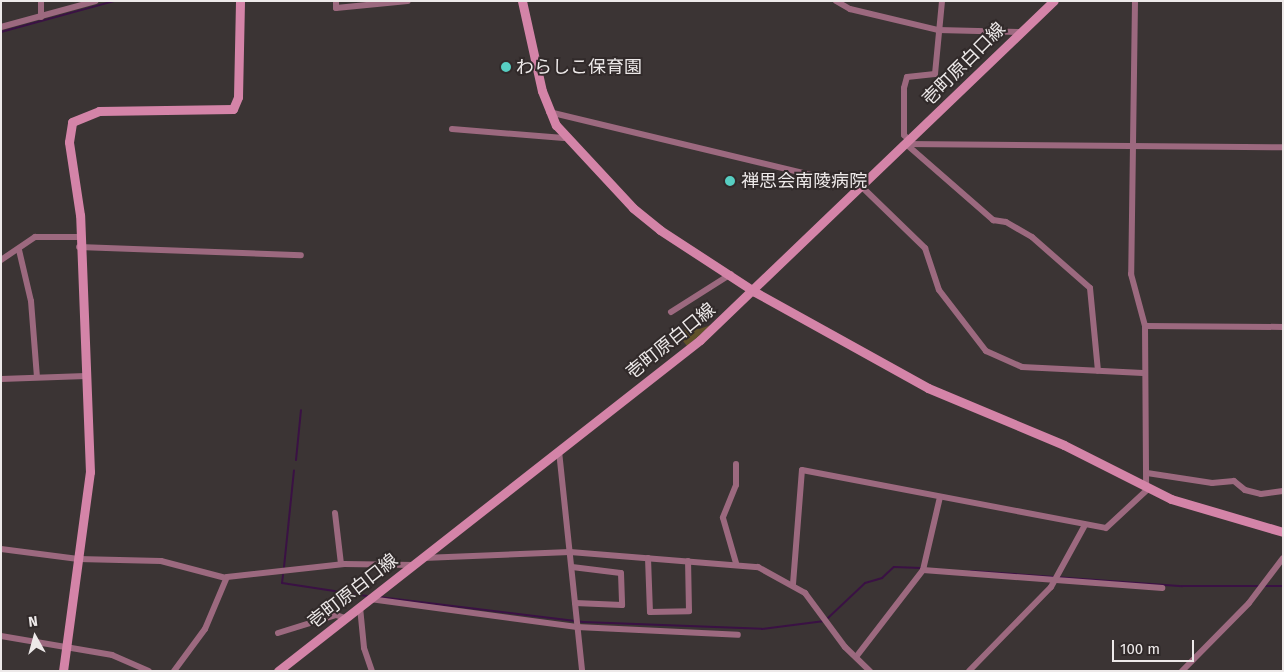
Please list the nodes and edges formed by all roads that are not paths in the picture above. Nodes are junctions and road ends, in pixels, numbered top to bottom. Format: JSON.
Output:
{"nodes":[{"id":1,"x":41,"y":1,"type":"edge"},
{"id":2,"x":96,"y":1,"type":"edge"},
{"id":3,"x":240,"y":1,"type":"edge"},
{"id":4,"x":336,"y":1,"type":"edge"},
{"id":5,"x":408,"y":1,"type":"edge"},
{"id":6,"x":522,"y":1,"type":"edge"},
{"id":7,"x":836,"y":1,"type":"edge"},
{"id":8,"x":942,"y":1,"type":"edge"},
{"id":9,"x":1054,"y":1,"type":"edge"},
{"id":10,"x":1135,"y":1,"type":"edge"},
{"id":11,"x":41,"y":17,"type":"junction"},
{"id":12,"x":1,"y":27,"type":"edge"},
{"id":13,"x":938,"y":30,"type":"junction"},
{"id":14,"x":1020,"y":32,"type":"junction"},
{"id":15,"x":549,"y":112,"type":"junction"},
{"id":16,"x":452,"y":129,"type":"dead end"},
{"id":17,"x":564,"y":138,"type":"junction"},
{"id":18,"x":908,"y":142,"type":"junction"},
{"id":19,"x":1283,"y":146,"type":"edge"},
{"id":20,"x":1134,"y":147,"type":"junction"},
{"id":21,"x":862,"y":187,"type":"junction"},
{"id":22,"x":80,"y":237,"type":"junction"},
{"id":23,"x":79,"y":247,"type":"junction"},
{"id":24,"x":18,"y":250,"type":"junction"},
{"id":25,"x":301,"y":255,"type":"dead end"},
{"id":26,"x":1,"y":260,"type":"edge"},
{"id":27,"x":731,"y":274,"type":"junction"},
{"id":28,"x":755,"y":292,"type":"junction"},
{"id":29,"x":670,"y":312,"type":"dead end"},
{"id":30,"x":1145,"y":326,"type":"junction"},
{"id":31,"x":1283,"y":327,"type":"edge"},
{"id":32,"x":1098,"y":371,"type":"junction"},
{"id":33,"x":1143,"y":373,"type":"junction"},
{"id":34,"x":86,"y":376,"type":"junction"},
{"id":35,"x":36,"y":377,"type":"junction"},
{"id":36,"x":1,"y":379,"type":"edge"},
{"id":37,"x":559,"y":451,"type":"junction"},
{"id":38,"x":736,"y":464,"type":"dead end"},
{"id":39,"x":1147,"y":473,"type":"junction"},
{"id":40,"x":1147,"y":488,"type":"junction"},
{"id":41,"x":1283,"y":491,"type":"edge"},
{"id":42,"x":940,"y":497,"type":"junction"},
{"id":43,"x":335,"y":513,"type":"dead end"},
{"id":44,"x":1084,"y":525,"type":"junction"},
{"id":45,"x":1283,"y":532,"type":"edge"},
{"id":46,"x":1,"y":549,"type":"edge"},
{"id":47,"x":570,"y":552,"type":"junction"},
{"id":48,"x":423,"y":558,"type":"junction"},
{"id":49,"x":648,"y":558,"type":"junction"},
{"id":50,"x":1283,"y":558,"type":"edge"},
{"id":51,"x":78,"y":559,"type":"junction"},
{"id":52,"x":688,"y":562,"type":"junction"},
{"id":53,"x":736,"y":563,"type":"junction"},
{"id":54,"x":341,"y":564,"type":"junction"},
{"id":55,"x":414,"y":565,"type":"junction"},
{"id":56,"x":572,"y":567,"type":"junction"},
{"id":57,"x":923,"y":570,"type":"junction"},
{"id":58,"x":226,"y":578,"type":"junction"},
{"id":59,"x":1057,"y":578,"type":"junction"},
{"id":60,"x":793,"y":584,"type":"junction"},
{"id":61,"x":1162,"y":588,"type":"dead end"},
{"id":62,"x":370,"y":599,"type":"junction"},
{"id":63,"x":575,"y":603,"type":"junction"},
{"id":64,"x":360,"y":607,"type":"junction"},
{"id":65,"x":346,"y":618,"type":"junction"},
{"id":66,"x":577,"y":627,"type":"junction"},
{"id":67,"x":278,"y":633,"type":"dead end"},
{"id":68,"x":738,"y":635,"type":"dead end"},
{"id":69,"x":1,"y":636,"type":"edge"},
{"id":70,"x":67,"y":645,"type":"junction"},
{"id":71,"x":856,"y":656,"type":"junction"},
{"id":72,"x":63,"y":671,"type":"edge"},
{"id":73,"x":149,"y":671,"type":"edge"},
{"id":74,"x":174,"y":671,"type":"edge"},
{"id":75,"x":278,"y":671,"type":"edge"},
{"id":76,"x":372,"y":671,"type":"edge"},
{"id":77,"x":582,"y":671,"type":"edge"},
{"id":78,"x":870,"y":671,"type":"edge"},
{"id":79,"x":970,"y":671,"type":"edge"},
{"id":80,"x":1182,"y":671,"type":"edge"}],
"edges":[{"from":1,"to":11,"type":"street"},
{"from":2,"to":11,"type":"street"},
{"from":3,"to":22,"type":"street"},
{"from":4,"to":5,"type":"street"},
{"from":6,"to":15,"type":"street"},
{"from":7,"to":13,"type":"street"},
{"from":8,"to":13,"type":"street"},
{"from":9,"to":14,"type":"street","name":"壱町原白口線"},
{"from":10,"to":20,"type":"street"},
{"from":11,"to":12,"type":"street"},
{"from":13,"to":14,"type":"street"},
{"from":13,"to":18,"type":"street"},
{"from":14,"to":18,"type":"street","name":"壱町原白口線"},
{"from":15,"to":17,"type":"street"},
{"from":15,"to":21,"type":"street"},
{"from":16,"to":17,"type":"street"},
{"from":17,"to":27,"type":"street"},
{"from":18,"to":20,"type":"street"},
{"from":18,"to":21,"type":"street","name":"壱町原白口線"},
{"from":18,"to":32,"type":"street"},
{"from":19,"to":20,"type":"street"},
{"from":20,"to":30,"type":"street"},
{"from":21,"to":28,"type":"street","name":"壱町原白口線"},
{"from":21,"to":32,"type":"street"},
{"from":22,"to":23,"type":"street"},
{"from":22,"to":24,"type":"street"},
{"from":23,"to":25,"type":"street"},
{"from":23,"to":34,"type":"street"},
{"from":24,"to":26,"type":"street"},
{"from":24,"to":35,"type":"street"},
{"from":27,"to":28,"type":"street"},
{"from":27,"to":29,"type":"street"},
{"from":28,"to":37,"type":"street","name":"壱町原白口線"},
{"from":28,"to":40,"type":"street"},
{"from":30,"to":31,"type":"street"},
{"from":30,"to":33,"type":"street"},
{"from":32,"to":33,"type":"street"},
{"from":33,"to":39,"type":"street"},
{"from":34,"to":35,"type":"street"},
{"from":34,"to":51,"type":"street"},
{"from":35,"to":36,"type":"street"},
{"from":37,"to":47,"type":"street"},
{"from":37,"to":48,"type":"street","name":"壱町原白口線"},
{"from":38,"to":53,"type":"street"},
{"from":39,"to":40,"type":"street"},
{"from":39,"to":41,"type":"street"},
{"from":40,"to":44,"type":"street"},
{"from":40,"to":45,"type":"street"},
{"from":42,"to":44,"type":"street"},
{"from":42,"to":57,"type":"street"},
{"from":42,"to":60,"type":"street"},
{"from":43,"to":54,"type":"street"},
{"from":44,"to":59,"type":"street"},
{"from":46,"to":51,"type":"street"},
{"from":47,"to":48,"type":"street"},
{"from":47,"to":49,"type":"street"},
{"from":47,"to":56,"type":"street"},
{"from":48,"to":55,"type":"street","name":"壱町原白口線"},
{"from":49,"to":52,"type":"street"},
{"from":49,"to":52,"type":"street"},
{"from":50,"to":80,"type":"street"},
{"from":51,"to":58,"type":"street"},
{"from":51,"to":70,"type":"street"},
{"from":52,"to":53,"type":"street"},
{"from":53,"to":60,"type":"street"},
{"from":54,"to":55,"type":"street"},
{"from":54,"to":58,"type":"street"},
{"from":55,"to":62,"type":"street","name":"壱町原白口線"},
{"from":56,"to":63,"type":"street"},
{"from":56,"to":63,"type":"street"},
{"from":57,"to":59,"type":"street"},
{"from":57,"to":71,"type":"street"},
{"from":58,"to":74,"type":"street"},
{"from":59,"to":61,"type":"street"},
{"from":59,"to":79,"type":"street"},
{"from":60,"to":71,"type":"street"},
{"from":62,"to":64,"type":"street","name":"壱町原白口線"},
{"from":62,"to":66,"type":"street"},
{"from":63,"to":66,"type":"street"},
{"from":64,"to":65,"type":"street","name":"壱町原白口線"},
{"from":64,"to":76,"type":"street"},
{"from":65,"to":67,"type":"street"},
{"from":65,"to":75,"type":"street","name":"壱町原白口線"},
{"from":66,"to":68,"type":"street"},
{"from":66,"to":77,"type":"street"},
{"from":69,"to":70,"type":"street"},
{"from":70,"to":72,"type":"street"},
{"from":70,"to":73,"type":"street"},
{"from":71,"to":78,"type":"street"}]}
